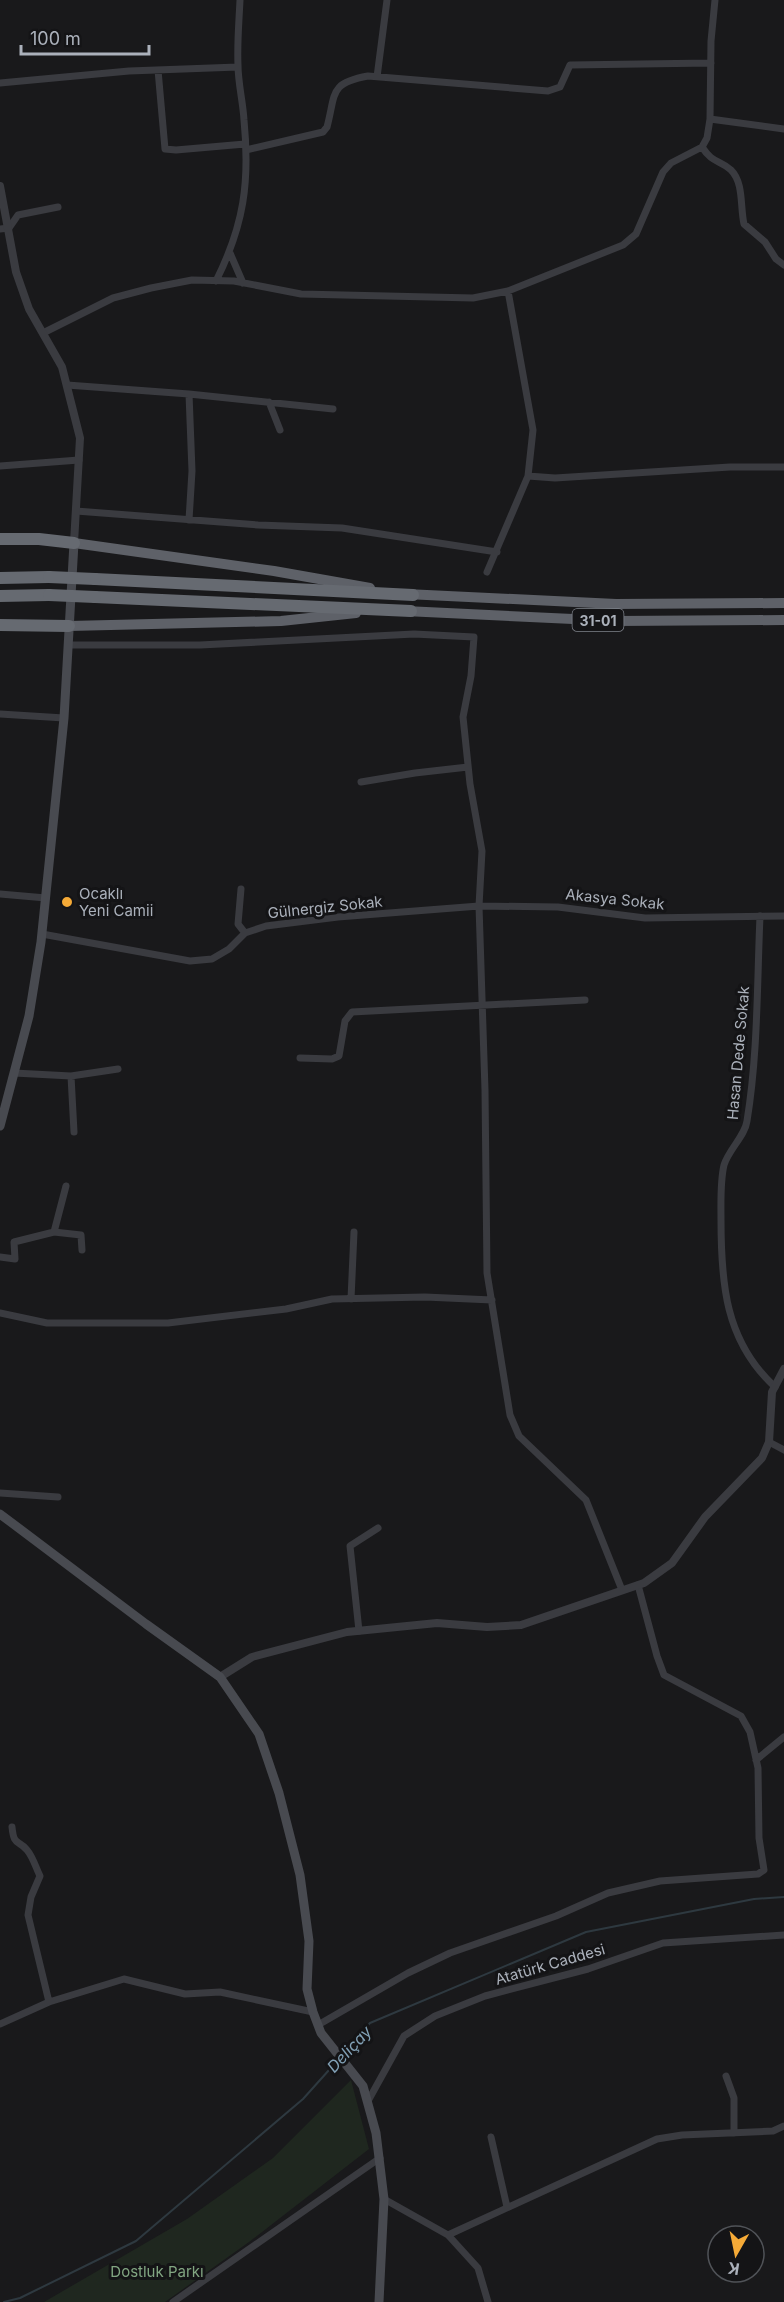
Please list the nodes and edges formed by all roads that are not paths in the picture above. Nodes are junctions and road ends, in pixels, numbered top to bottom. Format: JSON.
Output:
{"nodes":[{"id":1,"x":240,"y":0,"type":"edge"},
{"id":2,"x":387,"y":0,"type":"edge"},
{"id":3,"x":715,"y":0,"type":"edge"},
{"id":4,"x":711,"y":63,"type":"junction"},
{"id":5,"x":238,"y":67,"type":"junction"},
{"id":6,"x":158,"y":70,"type":"junction"},
{"id":7,"x":377,"y":76,"type":"junction"},
{"id":8,"x":0,"y":83,"type":"edge"},
{"id":9,"x":711,"y":119,"type":"junction"},
{"id":10,"x":784,"y":129,"type":"edge"},
{"id":11,"x":245,"y":147,"type":"junction"},
{"id":12,"x":702,"y":147,"type":"junction"},
{"id":13,"x":0,"y":186,"type":"edge"},
{"id":14,"x":58,"y":207,"type":"dead end"},
{"id":15,"x":4,"y":229,"type":"edge"},
{"id":16,"x":230,"y":253,"type":"junction"},
{"id":17,"x":784,"y":266,"type":"edge"},
{"id":18,"x":216,"y":281,"type":"junction"},
{"id":19,"x":243,"y":283,"type":"junction"},
{"id":20,"x":508,"y":291,"type":"junction"},
{"id":21,"x":43,"y":333,"type":"junction"},
{"id":22,"x":67,"y":385,"type":"junction"},
{"id":23,"x":189,"y":394,"type":"junction"},
{"id":24,"x":269,"y":402,"type":"junction"},
{"id":25,"x":333,"y":409,"type":"dead end"},
{"id":26,"x":280,"y":430,"type":"dead end"},
{"id":27,"x":79,"y":460,"type":"junction"},
{"id":28,"x":0,"y":466,"type":"edge"},
{"id":29,"x":784,"y":467,"type":"edge"},
{"id":30,"x":528,"y":476,"type":"junction"},
{"id":31,"x":76,"y":511,"type":"junction"},
{"id":32,"x":189,"y":520,"type":"junction"},
{"id":33,"x":0,"y":539,"type":"edge"},
{"id":34,"x":74,"y":543,"type":"junction"},
{"id":35,"x":497,"y":552,"type":"junction"},
{"id":36,"x":487,"y":572,"type":"dead end"},
{"id":37,"x":0,"y":578,"type":"edge"},
{"id":38,"x":413,"y":595,"type":"junction"},
{"id":39,"x":0,"y":596,"type":"edge"},
{"id":40,"x":784,"y":603,"type":"edge"},
{"id":41,"x":411,"y":611,"type":"junction"},
{"id":42,"x":784,"y":620,"type":"edge"},
{"id":43,"x":0,"y":625,"type":"edge"},
{"id":44,"x":69,"y":626,"type":"junction"},
{"id":45,"x":68,"y":645,"type":"junction"},
{"id":46,"x":0,"y":714,"type":"edge"},
{"id":47,"x":64,"y":718,"type":"junction"},
{"id":48,"x":468,"y":767,"type":"junction"},
{"id":49,"x":362,"y":782,"type":"dead end"},
{"id":50,"x":241,"y":889,"type":"dead end"},
{"id":51,"x":0,"y":894,"type":"edge"},
{"id":52,"x":46,"y":898,"type":"junction"},
{"id":53,"x":479,"y":906,"type":"junction"},
{"id":54,"x":760,"y":916,"type":"junction"},
{"id":55,"x":784,"y":916,"type":"edge"},
{"id":56,"x":246,"y":933,"type":"junction"},
{"id":57,"x":42,"y":934,"type":"junction"},
{"id":58,"x":585,"y":1000,"type":"dead end"},
{"id":59,"x":482,"y":1005,"type":"junction"},
{"id":60,"x":300,"y":1058,"type":"dead end"},
{"id":61,"x":118,"y":1069,"type":"dead end"},
{"id":62,"x":14,"y":1073,"type":"junction"},
{"id":63,"x":71,"y":1076,"type":"junction"},
{"id":64,"x":0,"y":1126,"type":"edge"},
{"id":65,"x":74,"y":1132,"type":"dead end"},
{"id":66,"x":66,"y":1186,"type":"dead end"},
{"id":67,"x":54,"y":1232,"type":"junction"},
{"id":68,"x":354,"y":1232,"type":"dead end"},
{"id":69,"x":82,"y":1250,"type":"dead end"},
{"id":70,"x":0,"y":1257,"type":"edge"},
{"id":71,"x":351,"y":1299,"type":"junction"},
{"id":72,"x":492,"y":1300,"type":"junction"},
{"id":73,"x":0,"y":1313,"type":"edge"},
{"id":74,"x":784,"y":1369,"type":"edge"},
{"id":75,"x":775,"y":1387,"type":"junction"},
{"id":76,"x":769,"y":1442,"type":"junction"},
{"id":77,"x":784,"y":1450,"type":"edge"},
{"id":78,"x":0,"y":1493,"type":"edge"},
{"id":79,"x":58,"y":1497,"type":"dead end"},
{"id":80,"x":0,"y":1514,"type":"edge"},
{"id":81,"x":378,"y":1528,"type":"dead end"},
{"id":82,"x":638,"y":1585,"type":"junction"},
{"id":83,"x":622,"y":1590,"type":"junction"},
{"id":84,"x":359,"y":1631,"type":"junction"},
{"id":85,"x":220,"y":1677,"type":"junction"},
{"id":86,"x":784,"y":1737,"type":"edge"},
{"id":87,"x":756,"y":1760,"type":"junction"},
{"id":88,"x":12,"y":1827,"type":"dead end"},
{"id":89,"x":784,"y":1935,"type":"edge"},
{"id":90,"x":49,"y":2002,"type":"junction"},
{"id":91,"x":313,"y":2012,"type":"junction"},
{"id":92,"x":0,"y":2024,"type":"edge"},
{"id":93,"x":319,"y":2029,"type":"junction"},
{"id":94,"x":726,"y":2076,"type":"dead end"},
{"id":95,"x":368,"y":2101,"type":"junction"},
{"id":96,"x":784,"y":2126,"type":"edge"},
{"id":97,"x":734,"y":2133,"type":"junction"},
{"id":98,"x":491,"y":2137,"type":"dead end"},
{"id":99,"x":380,"y":2158,"type":"junction"},
{"id":100,"x":384,"y":2199,"type":"junction"},
{"id":101,"x":507,"y":2207,"type":"junction"},
{"id":102,"x":448,"y":2235,"type":"junction"},
{"id":103,"x":173,"y":2302,"type":"edge"},
{"id":104,"x":379,"y":2302,"type":"edge"},
{"id":105,"x":488,"y":2302,"type":"edge"}],
"edges":[{"from":1,"to":5,"type":"street"},
{"from":2,"to":7,"type":"street"},
{"from":3,"to":4,"type":"street"},
{"from":4,"to":7,"type":"street"},
{"from":4,"to":9,"type":"street"},
{"from":5,"to":6,"type":"street"},
{"from":5,"to":11,"type":"street"},
{"from":6,"to":8,"type":"street"},
{"from":6,"to":11,"type":"street"},
{"from":7,"to":11,"type":"street"},
{"from":9,"to":10,"type":"street"},
{"from":9,"to":12,"type":"street"},
{"from":11,"to":16,"type":"street"},
{"from":12,"to":17,"type":"street"},
{"from":12,"to":20,"type":"street"},
{"from":13,"to":15,"type":"street"},
{"from":14,"to":15,"type":"street"},
{"from":15,"to":21,"type":"street"},
{"from":16,"to":18,"type":"street"},
{"from":16,"to":19,"type":"street"},
{"from":18,"to":19,"type":"street"},
{"from":18,"to":21,"type":"street"},
{"from":19,"to":20,"type":"street"},
{"from":20,"to":30,"type":"street"},
{"from":21,"to":22,"type":"street"},
{"from":22,"to":23,"type":"street"},
{"from":22,"to":27,"type":"street"},
{"from":23,"to":24,"type":"street"},
{"from":23,"to":32,"type":"street"},
{"from":24,"to":25,"type":"street"},
{"from":24,"to":26,"type":"street"},
{"from":27,"to":28,"type":"street"},
{"from":27,"to":31,"type":"street"},
{"from":29,"to":30,"type":"street"},
{"from":30,"to":35,"type":"street"},
{"from":31,"to":32,"type":"street"},
{"from":31,"to":34,"type":"street"},
{"from":32,"to":35,"type":"street"},
{"from":33,"to":34,"type":"highway"},
{"from":34,"to":38,"type":"highway","number":"31-01"},
{"from":34,"to":44,"type":"main road"},
{"from":35,"to":36,"type":"street"},
{"from":37,"to":38,"type":"highway","bridge":true},
{"from":38,"to":40,"type":"highway","number":"31-01"},
{"from":39,"to":41,"type":"highway","bridge":true},
{"from":41,"to":42,"type":"highway","number":"31-01"},
{"from":41,"to":44,"type":"highway","number":"31-01"},
{"from":43,"to":44,"type":"highway"},
{"from":44,"to":45,"type":"main road"},
{"from":45,"to":47,"type":"main road"},
{"from":45,"to":48,"type":"street"},
{"from":46,"to":47,"type":"street"},
{"from":47,"to":52,"type":"main road"},
{"from":48,"to":49,"type":"street"},
{"from":48,"to":53,"type":"street"},
{"from":50,"to":56,"type":"street"},
{"from":51,"to":52,"type":"street"},
{"from":52,"to":57,"type":"main road"},
{"from":53,"to":54,"type":"street","name":"Akasya Sokak"},
{"from":53,"to":56,"type":"street","name":"Gülnergiz Sokak"},
{"from":53,"to":59,"type":"street"},
{"from":54,"to":55,"type":"street","name":"Akasya Sokak"},
{"from":54,"to":75,"type":"street","name":"Hasan Dede Sokak"},
{"from":56,"to":57,"type":"street","name":"Gülnergiz Sokak"},
{"from":57,"to":62,"type":"main road"},
{"from":58,"to":59,"type":"street"},
{"from":59,"to":60,"type":"street"},
{"from":59,"to":72,"type":"street"},
{"from":61,"to":63,"type":"street"},
{"from":62,"to":63,"type":"street"},
{"from":62,"to":64,"type":"main road"},
{"from":63,"to":65,"type":"street"},
{"from":66,"to":67,"type":"street"},
{"from":67,"to":69,"type":"street"},
{"from":67,"to":70,"type":"street"},
{"from":68,"to":71,"type":"street"},
{"from":71,"to":72,"type":"street"},
{"from":71,"to":73,"type":"street"},
{"from":72,"to":83,"type":"street"},
{"from":74,"to":75,"type":"street"},
{"from":75,"to":76,"type":"street"},
{"from":76,"to":77,"type":"street"},
{"from":76,"to":82,"type":"street"},
{"from":78,"to":79,"type":"street"},
{"from":80,"to":85,"type":"main road"},
{"from":81,"to":84,"type":"street"},
{"from":82,"to":83,"type":"street"},
{"from":82,"to":87,"type":"street"},
{"from":83,"to":84,"type":"street"},
{"from":84,"to":85,"type":"street"},
{"from":85,"to":91,"type":"main road"},
{"from":86,"to":87,"type":"street"},
{"from":87,"to":93,"type":"street"},
{"from":88,"to":90,"type":"street"},
{"from":89,"to":95,"type":"street","name":"Atatürk Caddesi"},
{"from":90,"to":91,"type":"street"},
{"from":90,"to":92,"type":"street"},
{"from":91,"to":93,"type":"main road"},
{"from":93,"to":95,"type":"main road"},
{"from":94,"to":97,"type":"street"},
{"from":95,"to":99,"type":"main road"},
{"from":96,"to":97,"type":"street"},
{"from":97,"to":101,"type":"street"},
{"from":98,"to":101,"type":"street"},
{"from":99,"to":100,"type":"main road"},
{"from":99,"to":103,"type":"street"},
{"from":100,"to":102,"type":"street"},
{"from":100,"to":104,"type":"main road"},
{"from":101,"to":102,"type":"street"},
{"from":102,"to":105,"type":"street"}]}
